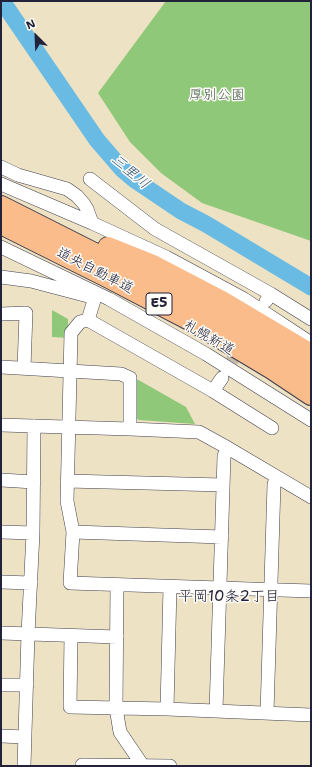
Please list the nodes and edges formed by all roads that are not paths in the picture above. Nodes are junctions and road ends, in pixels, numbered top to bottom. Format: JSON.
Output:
{"nodes":[{"id":1,"x":1,"y":167,"type":"edge"},
{"id":2,"x":90,"y":179,"type":"dead end"},
{"id":3,"x":1,"y":184,"type":"edge"},
{"id":4,"x":1,"y":212,"type":"edge"},
{"id":5,"x":92,"y":223,"type":"junction"},
{"id":6,"x":1,"y":247,"type":"edge"},
{"id":7,"x":1,"y":277,"type":"edge"},
{"id":8,"x":271,"y":294,"type":"junction"},
{"id":9,"x":95,"y":297,"type":"junction"},
{"id":10,"x":109,"y":299,"type":"junction"},
{"id":11,"x":263,"y":306,"type":"dead end"},
{"id":12,"x":1,"y":314,"type":"edge"},
{"id":13,"x":311,"y":319,"type":"edge"},
{"id":14,"x":88,"y":320,"type":"junction"},
{"id":15,"x":311,"y":343,"type":"edge"},
{"id":16,"x":311,"y":354,"type":"edge"},
{"id":17,"x":1,"y":368,"type":"edge"},
{"id":18,"x":24,"y":368,"type":"junction"},
{"id":19,"x":70,"y":372,"type":"junction"},
{"id":20,"x":311,"y":376,"type":"edge"},
{"id":21,"x":222,"y":378,"type":"tunnel mouth"},
{"id":22,"x":213,"y":391,"type":"junction"},
{"id":23,"x":311,"y":395,"type":"edge"},
{"id":24,"x":311,"y":420,"type":"edge"},
{"id":25,"x":1,"y":425,"type":"edge"},
{"id":26,"x":34,"y":426,"type":"junction"},
{"id":27,"x":69,"y":427,"type":"junction"},
{"id":28,"x":272,"y":428,"type":"dead end"},
{"id":29,"x":130,"y":429,"type":"junction"},
{"id":30,"x":228,"y":448,"type":"junction"},
{"id":31,"x":277,"y":477,"type":"junction"},
{"id":32,"x":1,"y":480,"type":"edge"},
{"id":33,"x":67,"y":481,"type":"junction"},
{"id":34,"x":34,"y":482,"type":"junction"},
{"id":35,"x":224,"y":485,"type":"junction"},
{"id":36,"x":311,"y":497,"type":"edge"},
{"id":37,"x":1,"y":532,"type":"edge"},
{"id":38,"x":73,"y":532,"type":"junction"},
{"id":39,"x":33,"y":533,"type":"junction"},
{"id":40,"x":222,"y":538,"type":"junction"},
{"id":41,"x":1,"y":582,"type":"edge"},
{"id":42,"x":31,"y":583,"type":"junction"},
{"id":43,"x":117,"y":585,"type":"junction"},
{"id":44,"x":170,"y":587,"type":"junction"},
{"id":45,"x":220,"y":588,"type":"junction"},
{"id":46,"x":271,"y":590,"type":"junction"},
{"id":47,"x":311,"y":591,"type":"edge"},
{"id":48,"x":1,"y":633,"type":"edge"},
{"id":49,"x":28,"y":634,"type":"junction"},
{"id":50,"x":71,"y":636,"type":"junction"},
{"id":51,"x":116,"y":636,"type":"junction"},
{"id":52,"x":1,"y":684,"type":"edge"},
{"id":53,"x":27,"y":685,"type":"junction"},
{"id":54,"x":116,"y":708,"type":"junction"},
{"id":55,"x":167,"y":709,"type":"junction"},
{"id":56,"x":216,"y":711,"type":"junction"},
{"id":57,"x":267,"y":713,"type":"junction"},
{"id":58,"x":311,"y":715,"type":"edge"},
{"id":59,"x":1,"y":736,"type":"edge"},
{"id":60,"x":25,"y":737,"type":"junction"},
{"id":61,"x":24,"y":766,"type":"edge"},
{"id":62,"x":82,"y":766,"type":"edge"},
{"id":63,"x":143,"y":766,"type":"edge"},
{"id":64,"x":170,"y":766,"type":"edge"}],
"edges":[{"from":1,"to":5,"type":"street"},
{"from":2,"to":8,"type":"street"},
{"from":3,"to":5,"type":"street"},
{"from":4,"to":16,"type":"highway"},
{"from":4,"to":20,"type":"highway","name":"道央自動車道","number":"E5"},
{"from":4,"to":23,"type":"highway","name":"道央自動車道","number":"E5"},
{"from":5,"to":15,"type":"street"},
{"from":6,"to":10,"type":"street","name":"札幌新道"},
{"from":7,"to":9,"type":"street"},
{"from":8,"to":11,"type":"street"},
{"from":8,"to":13,"type":"street"},
{"from":9,"to":10,"type":"street"},
{"from":9,"to":14,"type":"street"},
{"from":10,"to":24,"type":"street","name":"札幌新道"},
{"from":12,"to":18,"type":"street"},
{"from":14,"to":19,"type":"street"},
{"from":14,"to":22,"type":"street"},
{"from":17,"to":18,"type":"street"},
{"from":18,"to":19,"type":"street"},
{"from":19,"to":27,"type":"street"},
{"from":19,"to":29,"type":"street"},
{"from":21,"to":22,"type":"street"},
{"from":22,"to":28,"type":"street"},
{"from":25,"to":26,"type":"street"},
{"from":26,"to":27,"type":"street"},
{"from":26,"to":34,"type":"street"},
{"from":27,"to":29,"type":"street"},
{"from":27,"to":33,"type":"street"},
{"from":29,"to":30,"type":"street"},
{"from":30,"to":31,"type":"street"},
{"from":30,"to":35,"type":"street"},
{"from":31,"to":36,"type":"street"},
{"from":31,"to":46,"type":"street"},
{"from":32,"to":34,"type":"street"},
{"from":33,"to":35,"type":"street"},
{"from":33,"to":38,"type":"street"},
{"from":34,"to":39,"type":"street"},
{"from":35,"to":40,"type":"street"},
{"from":37,"to":39,"type":"street"},
{"from":38,"to":40,"type":"street"},
{"from":38,"to":43,"type":"street"},
{"from":39,"to":42,"type":"street"},
{"from":40,"to":45,"type":"street"},
{"from":41,"to":42,"type":"street"},
{"from":42,"to":49,"type":"street"},
{"from":43,"to":44,"type":"street"},
{"from":43,"to":51,"type":"street"},
{"from":44,"to":45,"type":"street"},
{"from":44,"to":55,"type":"street"},
{"from":45,"to":46,"type":"street"},
{"from":45,"to":56,"type":"street"},
{"from":46,"to":47,"type":"street"},
{"from":46,"to":57,"type":"street"},
{"from":48,"to":49,"type":"street"},
{"from":49,"to":50,"type":"street"},
{"from":49,"to":53,"type":"street"},
{"from":50,"to":51,"type":"street"},
{"from":50,"to":54,"type":"street"},
{"from":51,"to":54,"type":"street"},
{"from":52,"to":53,"type":"street"},
{"from":53,"to":60,"type":"street"},
{"from":54,"to":55,"type":"street"},
{"from":54,"to":63,"type":"street"},
{"from":55,"to":56,"type":"street"},
{"from":56,"to":57,"type":"street"},
{"from":57,"to":58,"type":"street"},
{"from":59,"to":60,"type":"street"},
{"from":60,"to":61,"type":"street"},
{"from":62,"to":63,"type":"street"},
{"from":63,"to":64,"type":"street"}]}
